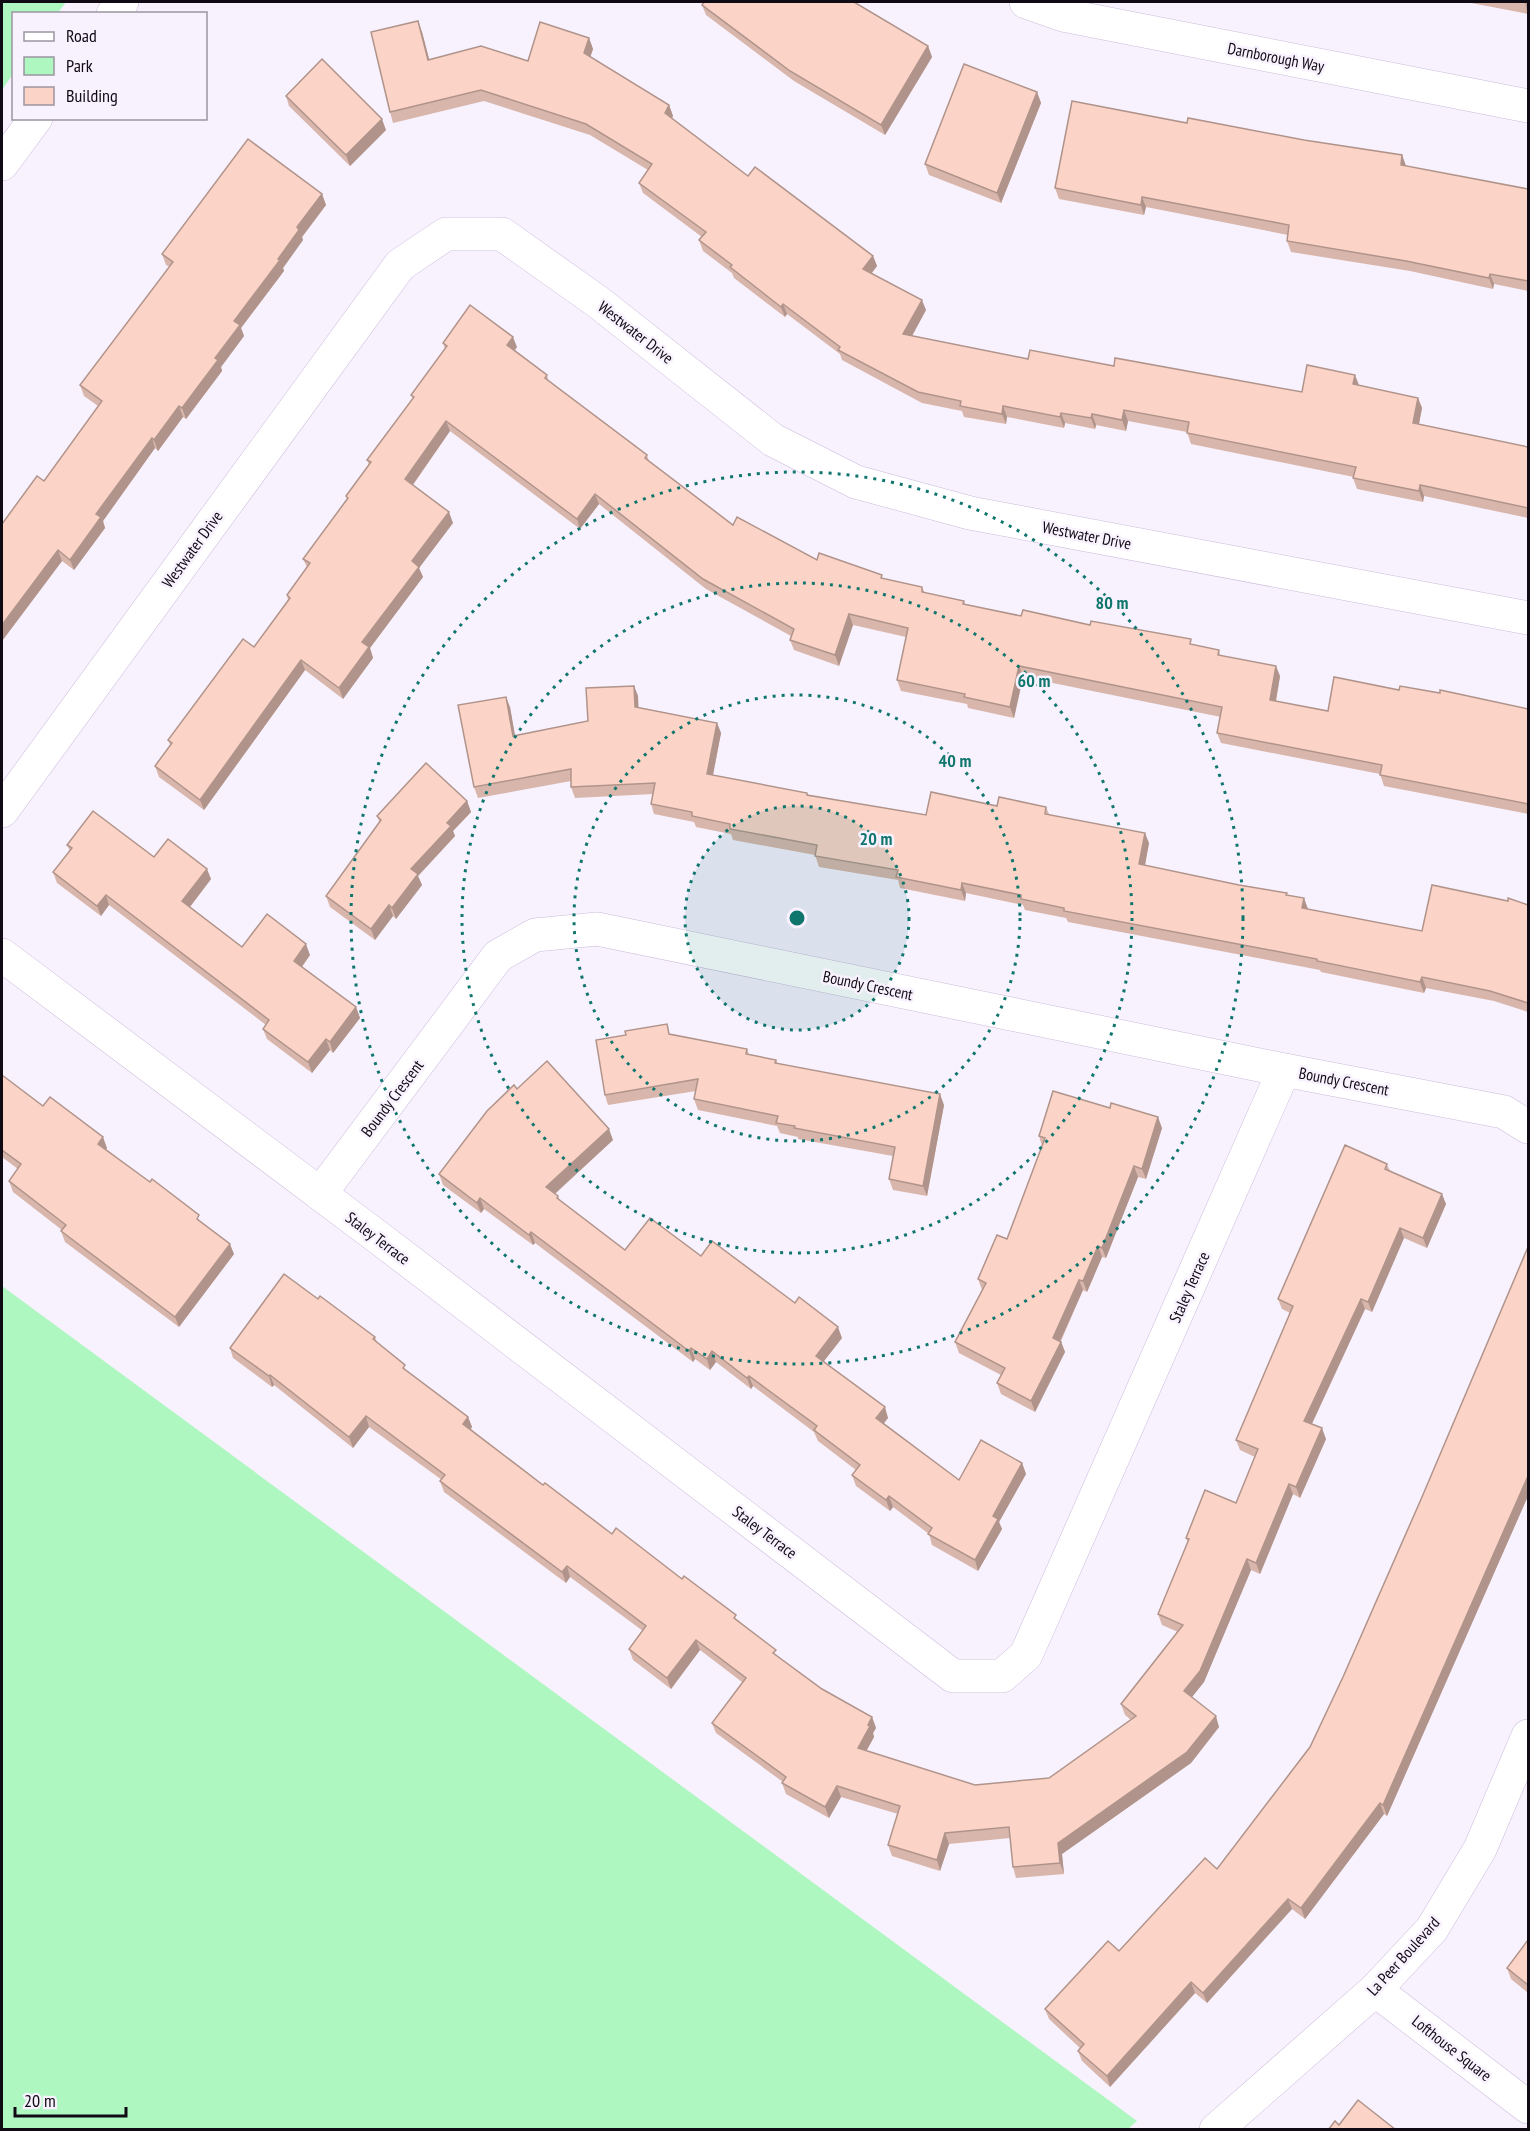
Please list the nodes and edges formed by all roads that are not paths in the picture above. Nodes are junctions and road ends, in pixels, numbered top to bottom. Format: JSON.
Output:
{"nodes":[{"id":1,"x":1026,"y":2,"type":"edge"},
{"id":2,"x":1528,"y":106,"type":"edge"},
{"id":3,"x":35,"y":120,"type":"edge"},
{"id":4,"x":2,"y":164,"type":"edge"},
{"id":5,"x":1528,"y":618,"type":"edge"},
{"id":6,"x":2,"y":811,"type":"edge"},
{"id":7,"x":2,"y":955,"type":"edge"},
{"id":8,"x":1284,"y":1070,"type":"junction"},
{"id":9,"x":1528,"y":1127,"type":"edge"},
{"id":10,"x":320,"y":1194,"type":"junction"},
{"id":11,"x":1528,"y":1736,"type":"edge"},
{"id":12,"x":1376,"y":1990,"type":"junction"},
{"id":13,"x":1528,"y":2107,"type":"edge"},
{"id":14,"x":1216,"y":2130,"type":"edge"}],
"edges":[{"from":1,"to":2,"type":"street","name":"Darnborough Way"},
{"from":3,"to":4,"type":"street"},
{"from":5,"to":6,"type":"street","name":"Westwater Drive"},
{"from":7,"to":10,"type":"street","name":"Staley Terrace"},
{"from":8,"to":9,"type":"street","name":"Boundy Crescent"},
{"from":8,"to":10,"type":"street","name":"Boundy Crescent"},
{"from":8,"to":10,"type":"street","name":"Staley Terrace"},
{"from":11,"to":12,"type":"street","name":"La Peer Boulevard"},
{"from":12,"to":13,"type":"street","name":"Lofthouse Square"},
{"from":12,"to":14,"type":"street","name":"La Peer Boulevard"}]}
